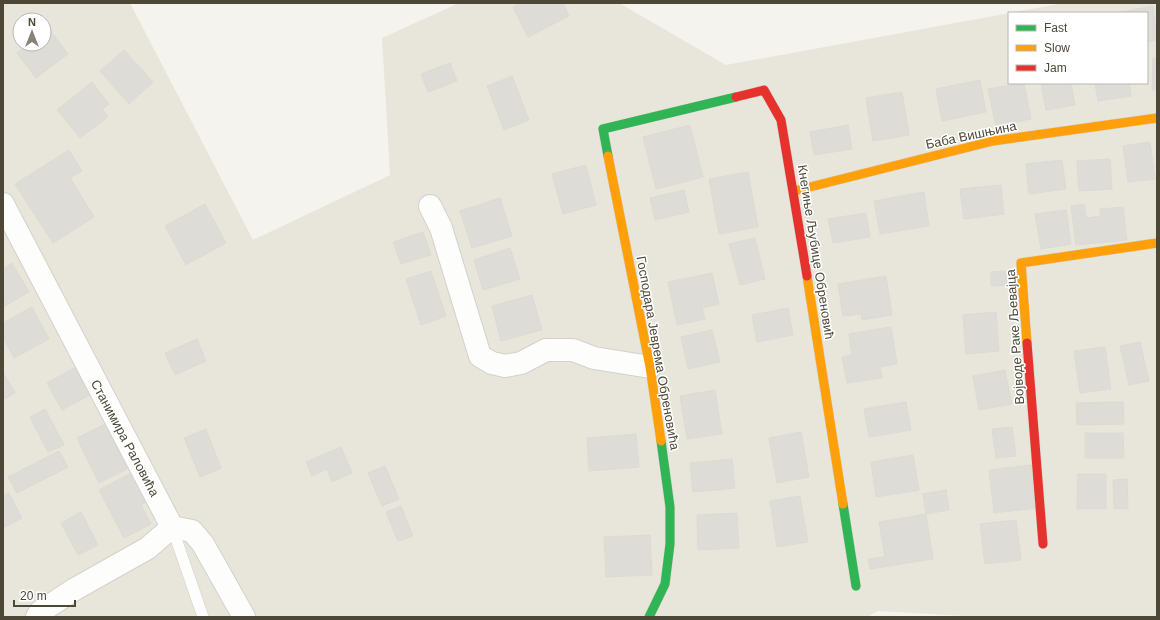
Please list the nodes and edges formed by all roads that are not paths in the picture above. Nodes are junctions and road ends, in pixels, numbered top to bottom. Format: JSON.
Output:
{"nodes":[{"id":1,"x":1157,"y":118,"type":"edge"},
{"id":2,"x":603,"y":129,"type":"joint"},
{"id":3,"x":794,"y":191,"type":"junction"},
{"id":4,"x":3,"y":204,"type":"edge"},
{"id":5,"x":430,"y":206,"type":"dead end"},
{"id":6,"x":1157,"y":243,"type":"edge"},
{"id":7,"x":650,"y":367,"type":"junction"},
{"id":8,"x":172,"y":527,"type":"junction"},
{"id":9,"x":1043,"y":544,"type":"dead end"},
{"id":10,"x":856,"y":586,"type":"dead end"},
{"id":11,"x":37,"y":617,"type":"edge"},
{"id":12,"x":203,"y":617,"type":"edge"},
{"id":13,"x":244,"y":617,"type":"edge"},
{"id":14,"x":649,"y":617,"type":"edge"}],
"edges":[{"from":1,"to":3,"type":"street","name":"Баба Вишњина"},
{"from":2,"to":3,"type":"street","name":"Кнегиње Љубице Обреновић"},
{"from":2,"to":7,"type":"street","name":"Господара Јеврема Обреновића"},
{"from":3,"to":10,"type":"street","name":"Кнегиње Љубице Обреновић"},
{"from":4,"to":8,"type":"street","name":"Станимира Раловића"},
{"from":5,"to":7,"type":"street"},
{"from":6,"to":9,"type":"street","name":"Војводе Раке Љевајца"},
{"from":7,"to":14,"type":"street","name":"Господара Јеврема Обреновића"},
{"from":8,"to":11,"type":"street"},
{"from":8,"to":12,"type":"lane"},
{"from":8,"to":13,"type":"street"}]}
